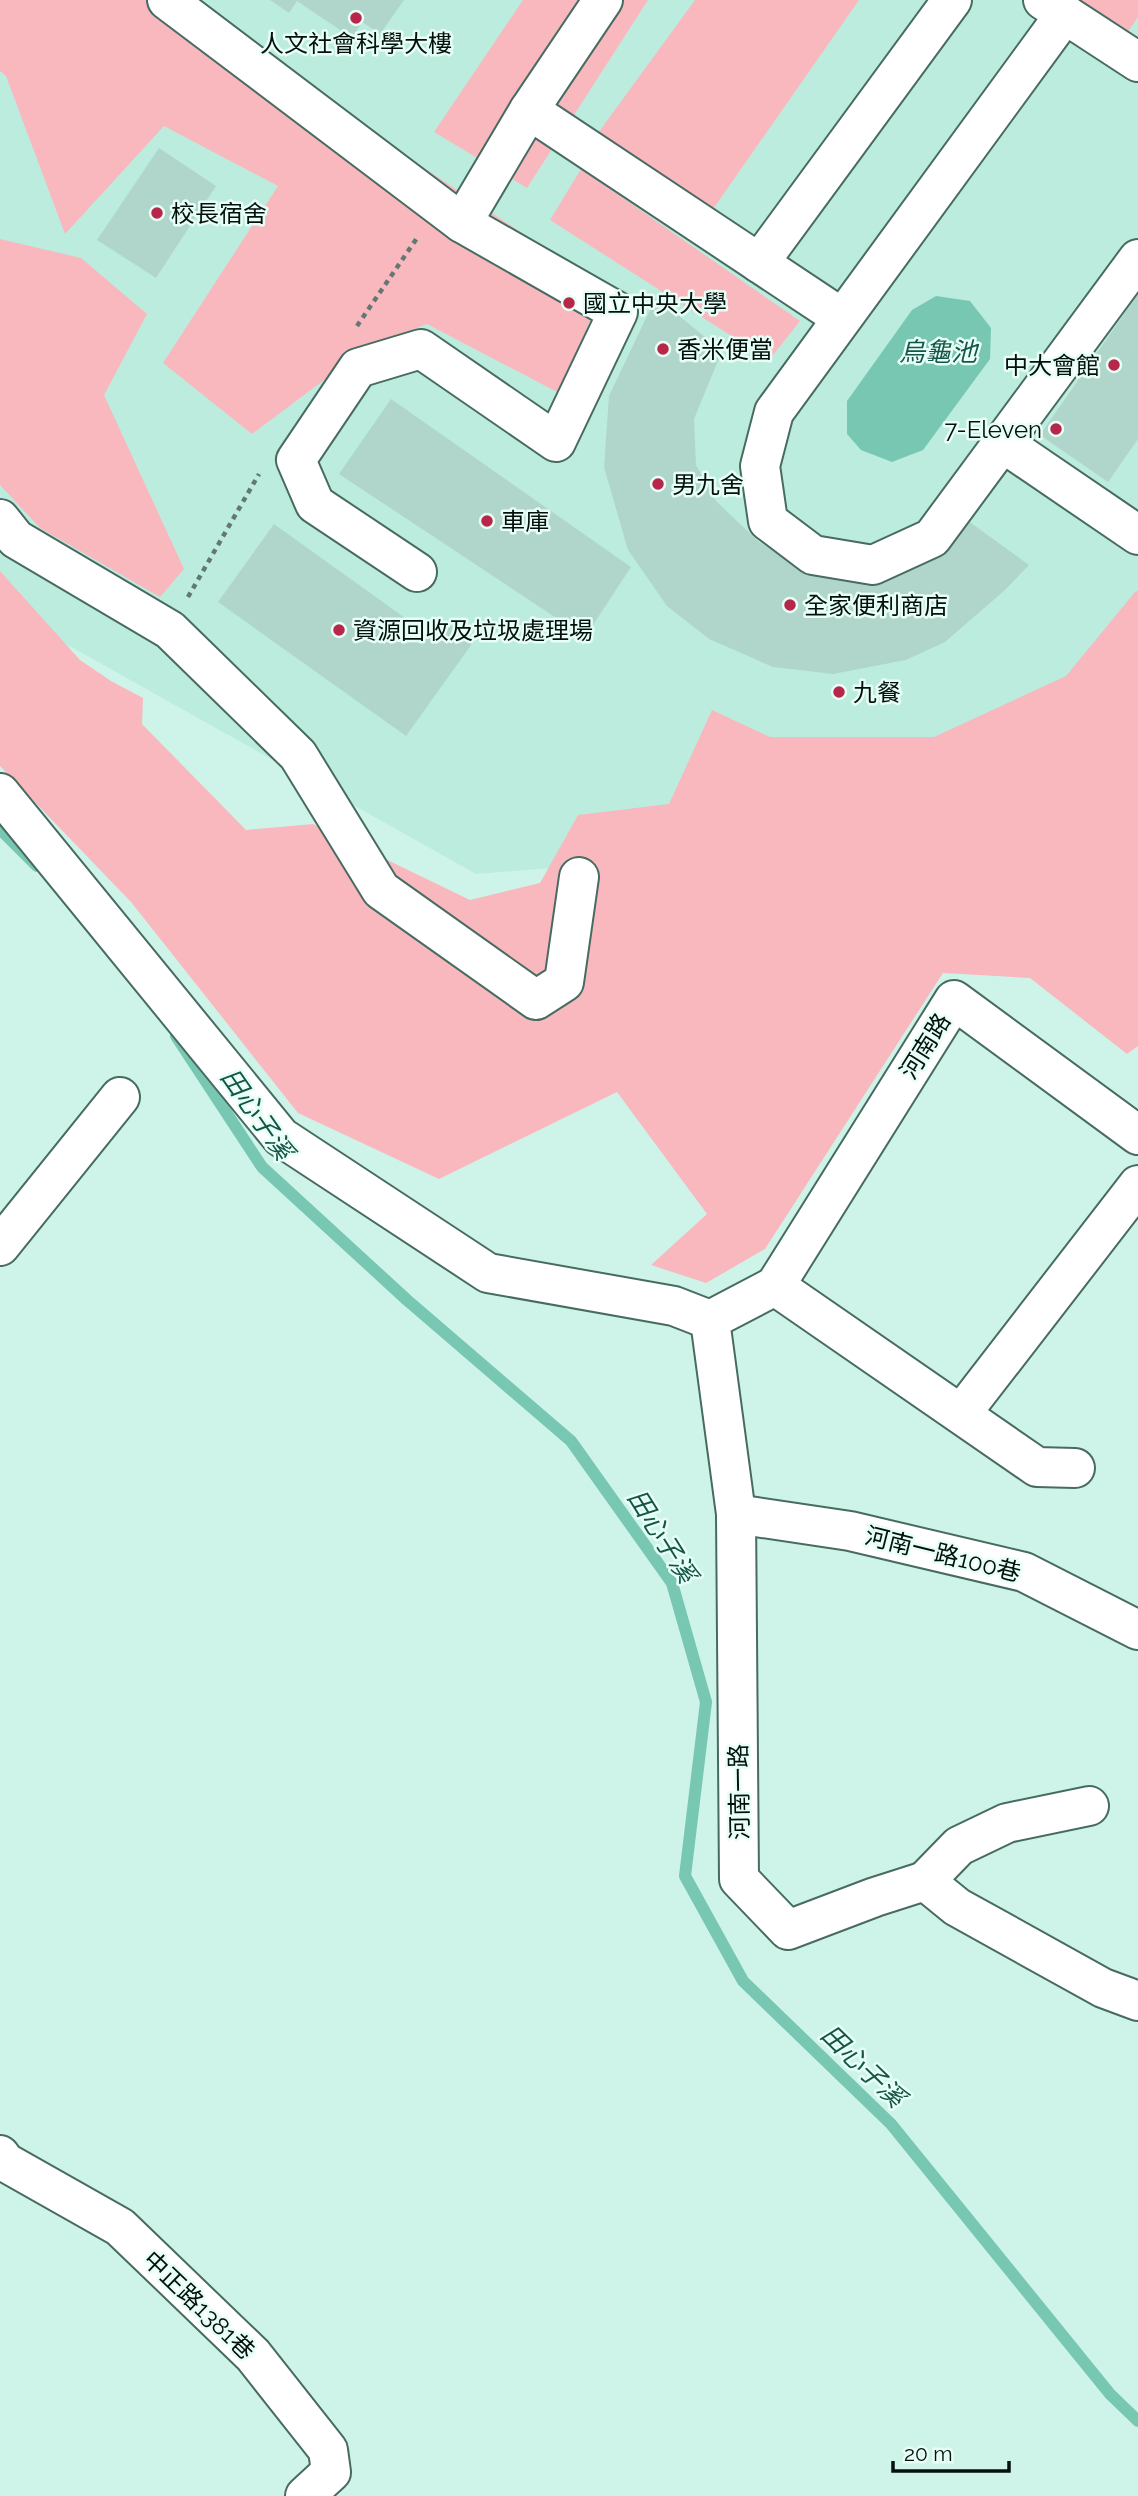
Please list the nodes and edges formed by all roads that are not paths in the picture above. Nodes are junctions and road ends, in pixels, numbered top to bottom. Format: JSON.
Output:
{"nodes":[{"id":1,"x":167,"y":0,"type":"edge"},
{"id":2,"x":603,"y":0,"type":"edge"},
{"id":3,"x":952,"y":0,"type":"edge"},
{"id":4,"x":1054,"y":7,"type":"edge"},
{"id":5,"x":1135,"y":54,"type":"edge"},
{"id":6,"x":529,"y":110,"type":"junction"},
{"id":7,"x":462,"y":223,"type":"junction"},
{"id":8,"x":1138,"y":260,"type":"edge"},
{"id":9,"x":759,"y":263,"type":"junction"},
{"id":10,"x":842,"y":318,"type":"junction"},
{"id":11,"x":1003,"y":443,"type":"junction"},
{"id":12,"x":0,"y":519,"type":"edge"},
{"id":13,"x":1138,"y":535,"type":"edge"},
{"id":14,"x":417,"y":572,"type":"dead end"},
{"id":15,"x":0,"y":793,"type":"edge"},
{"id":16,"x":579,"y":877,"type":"dead end"},
{"id":17,"x":120,"y":1097,"type":"dead end"},
{"id":18,"x":1138,"y":1135,"type":"edge"},
{"id":19,"x":1138,"y":1185,"type":"edge"},
{"id":20,"x":0,"y":1246,"type":"edge"},
{"id":21,"x":775,"y":1286,"type":"junction"},
{"id":22,"x":710,"y":1320,"type":"junction"},
{"id":23,"x":961,"y":1414,"type":"junction"},
{"id":24,"x":1075,"y":1468,"type":"dead end"},
{"id":25,"x":736,"y":1514,"type":"junction"},
{"id":26,"x":1138,"y":1630,"type":"edge"},
{"id":27,"x":1089,"y":1806,"type":"dead end"},
{"id":28,"x":925,"y":1881,"type":"junction"},
{"id":29,"x":1138,"y":2001,"type":"edge"},
{"id":30,"x":2,"y":2161,"type":"edge"},
{"id":31,"x":305,"y":2496,"type":"edge"}],
"edges":[{"from":1,"to":7,"type":"street"},
{"from":2,"to":6,"type":"street"},
{"from":3,"to":9,"type":"street"},
{"from":4,"to":5,"type":"street"},
{"from":4,"to":10,"type":"street"},
{"from":6,"to":7,"type":"street"},
{"from":6,"to":9,"type":"street"},
{"from":7,"to":14,"type":"street"},
{"from":8,"to":11,"type":"street"},
{"from":9,"to":10,"type":"street"},
{"from":10,"to":11,"type":"street"},
{"from":11,"to":13,"type":"street"},
{"from":12,"to":16,"type":"street"},
{"from":15,"to":22,"type":"street"},
{"from":17,"to":20,"type":"street"},
{"from":18,"to":21,"type":"street","name":"河南路"},
{"from":19,"to":23,"type":"street"},
{"from":21,"to":22,"type":"street"},
{"from":21,"to":23,"type":"street"},
{"from":22,"to":25,"type":"street","name":"河南一路"},
{"from":23,"to":24,"type":"street"},
{"from":25,"to":26,"type":"street","name":"河南一路100巷"},
{"from":25,"to":28,"type":"street","name":"河南一路"},
{"from":27,"to":28,"type":"street"},
{"from":28,"to":29,"type":"street"},
{"from":30,"to":31,"type":"street","name":"中正路1381巷"}]}
